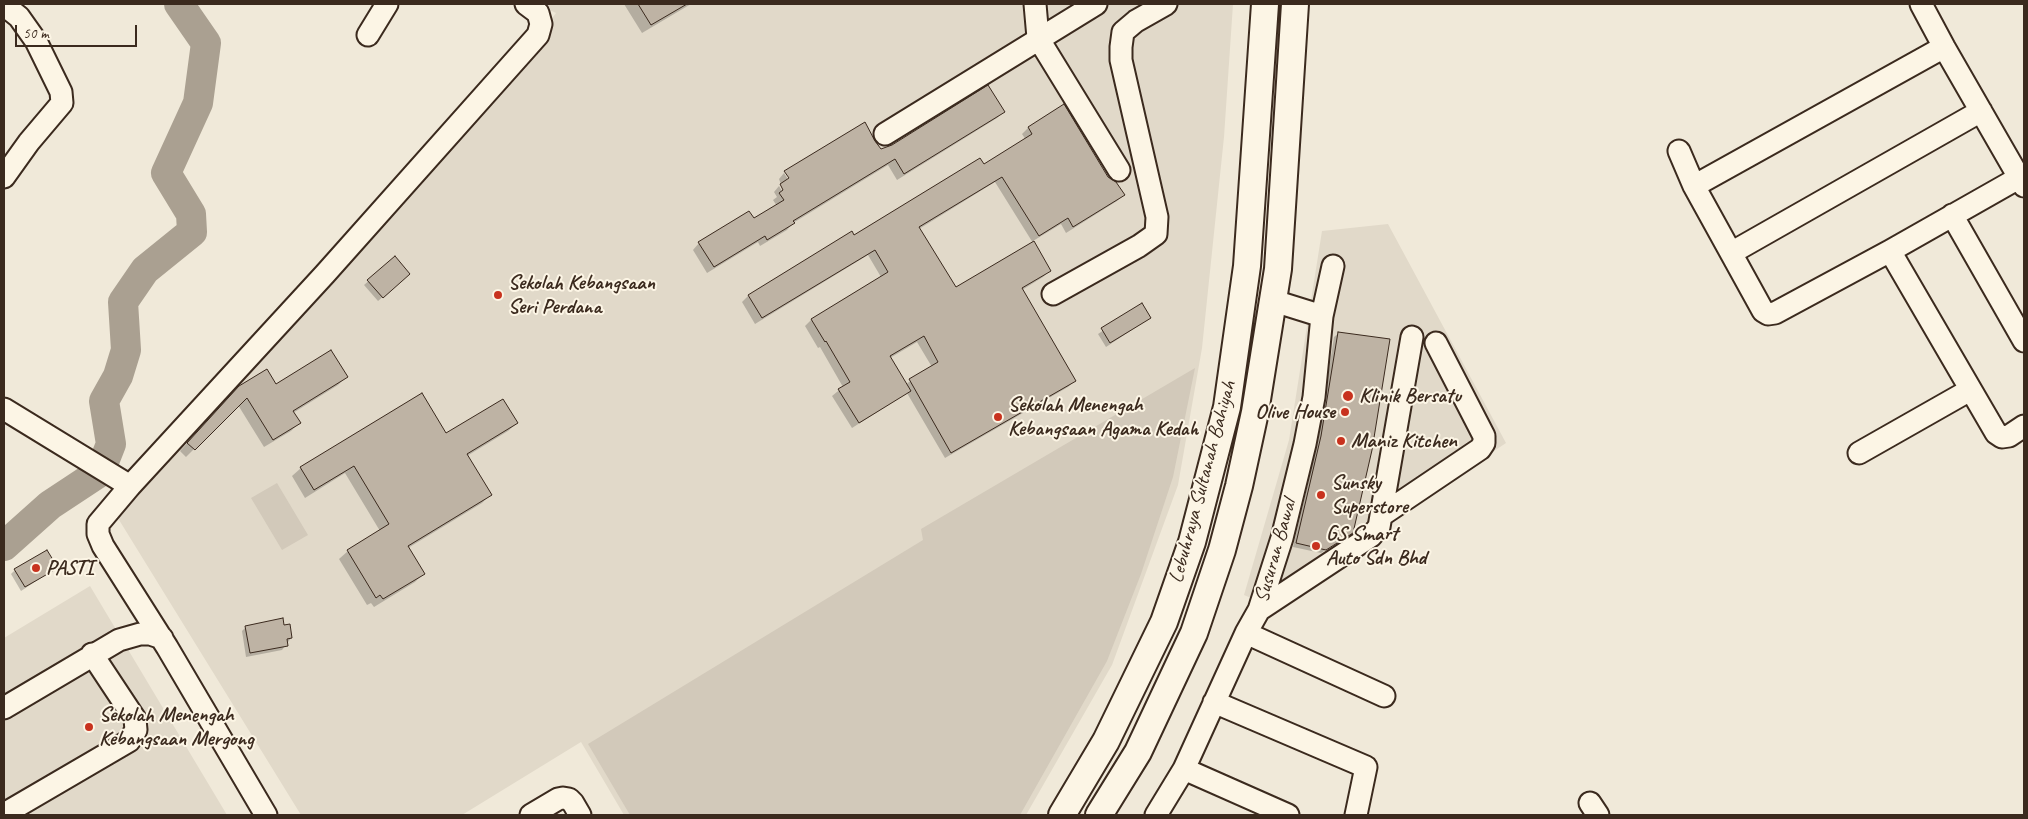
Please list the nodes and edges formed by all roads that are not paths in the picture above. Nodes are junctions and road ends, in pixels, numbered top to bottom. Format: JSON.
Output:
{"nodes":[{"id":1,"x":387,"y":4,"type":"edge"},
{"id":2,"x":526,"y":4,"type":"edge"},
{"id":3,"x":1035,"y":4,"type":"edge"},
{"id":4,"x":1096,"y":4,"type":"edge"},
{"id":5,"x":1166,"y":4,"type":"edge"},
{"id":6,"x":1264,"y":4,"type":"edge"},
{"id":7,"x":1295,"y":4,"type":"edge"},
{"id":8,"x":1921,"y":4,"type":"edge"},
{"id":9,"x":4,"y":5,"type":"edge"},
{"id":10,"x":368,"y":35,"type":"dead end"},
{"id":11,"x":1038,"y":38,"type":"junction"},
{"id":12,"x":1944,"y":48,"type":"junction"},
{"id":13,"x":1981,"y":111,"type":"junction"},
{"id":14,"x":885,"y":134,"type":"dead end"},
{"id":15,"x":1678,"y":151,"type":"dead end"},
{"id":16,"x":1119,"y":170,"type":"dead end"},
{"id":17,"x":4,"y":177,"type":"edge"},
{"id":18,"x":2023,"y":179,"type":"edge"},
{"id":19,"x":1694,"y":186,"type":"junction"},
{"id":20,"x":1952,"y":215,"type":"junction"},
{"id":21,"x":1890,"y":251,"type":"junction"},
{"id":22,"x":1730,"y":253,"type":"junction"},
{"id":23,"x":1333,"y":266,"type":"dead end"},
{"id":24,"x":1053,"y":294,"type":"dead end"},
{"id":25,"x":1274,"y":301,"type":"junction"},
{"id":26,"x":1322,"y":316,"type":"junction"},
{"id":27,"x":1412,"y":337,"type":"dead end"},
{"id":28,"x":2024,"y":340,"type":"edge"},
{"id":29,"x":1436,"y":343,"type":"dead end"},
{"id":30,"x":1970,"y":390,"type":"junction"},
{"id":31,"x":4,"y":409,"type":"edge"},
{"id":32,"x":2024,"y":426,"type":"edge"},
{"id":33,"x":1859,"y":453,"type":"dead end"},
{"id":34,"x":123,"y":481,"type":"junction"},
{"id":35,"x":1382,"y":516,"type":"junction"},
{"id":36,"x":1259,"y":610,"type":"junction"},
{"id":37,"x":1246,"y":633,"type":"junction"},
{"id":38,"x":162,"y":638,"type":"junction"},
{"id":39,"x":92,"y":654,"type":"junction"},
{"id":40,"x":1384,"y":696,"type":"dead end"},
{"id":41,"x":1214,"y":702,"type":"junction"},
{"id":42,"x":4,"y":708,"type":"edge"},
{"id":43,"x":1184,"y":769,"type":"junction"},
{"id":44,"x":4,"y":814,"type":"edge"},
{"id":45,"x":266,"y":815,"type":"edge"},
{"id":46,"x":531,"y":815,"type":"edge"},
{"id":47,"x":580,"y":815,"type":"edge"},
{"id":48,"x":1062,"y":815,"type":"edge"},
{"id":49,"x":1099,"y":815,"type":"edge"},
{"id":50,"x":1156,"y":815,"type":"edge"},
{"id":51,"x":1288,"y":815,"type":"edge"},
{"id":52,"x":1356,"y":815,"type":"edge"}],
"edges":[{"from":1,"to":10,"type":"street"},
{"from":2,"to":34,"type":"street"},
{"from":3,"to":11,"type":"street"},
{"from":4,"to":11,"type":"street"},
{"from":5,"to":24,"type":"street"},
{"from":6,"to":48,"type":"main road","name":"Lebuhraya Sultanah Bahiyah"},
{"from":7,"to":25,"type":"main road","name":"Lebuhraya Sultanah Bahiyah"},
{"from":8,"to":12,"type":"street"},
{"from":9,"to":17,"type":"street"},
{"from":11,"to":14,"type":"street"},
{"from":11,"to":16,"type":"street"},
{"from":12,"to":13,"type":"street"},
{"from":12,"to":19,"type":"street"},
{"from":13,"to":18,"type":"street"},
{"from":13,"to":22,"type":"street"},
{"from":15,"to":19,"type":"street"},
{"from":18,"to":20,"type":"street"},
{"from":19,"to":22,"type":"street"},
{"from":20,"to":21,"type":"street"},
{"from":20,"to":28,"type":"street"},
{"from":21,"to":22,"type":"street"},
{"from":21,"to":30,"type":"street"},
{"from":23,"to":26,"type":"street","name":"Susuran Bawal"},
{"from":25,"to":26,"type":"street"},
{"from":25,"to":49,"type":"main road","name":"Lebuhraya Sultanah Bahiyah"},
{"from":26,"to":36,"type":"street","name":"Susuran Bawal"},
{"from":27,"to":35,"type":"street"},
{"from":29,"to":35,"type":"street"},
{"from":30,"to":32,"type":"street"},
{"from":30,"to":33,"type":"street"},
{"from":31,"to":34,"type":"street"},
{"from":34,"to":38,"type":"street"},
{"from":35,"to":36,"type":"street"},
{"from":36,"to":37,"type":"street","name":"Susuran Bawal"},
{"from":37,"to":40,"type":"street"},
{"from":37,"to":41,"type":"street","name":"Susuran Bawal"},
{"from":38,"to":39,"type":"street"},
{"from":38,"to":45,"type":"street"},
{"from":39,"to":42,"type":"street"},
{"from":39,"to":44,"type":"street"},
{"from":41,"to":43,"type":"street","name":"Susuran Bawal"},
{"from":41,"to":52,"type":"street"},
{"from":43,"to":50,"type":"street","name":"Susuran Bawal"},
{"from":43,"to":51,"type":"street"},
{"from":46,"to":47,"type":"street"}]}
